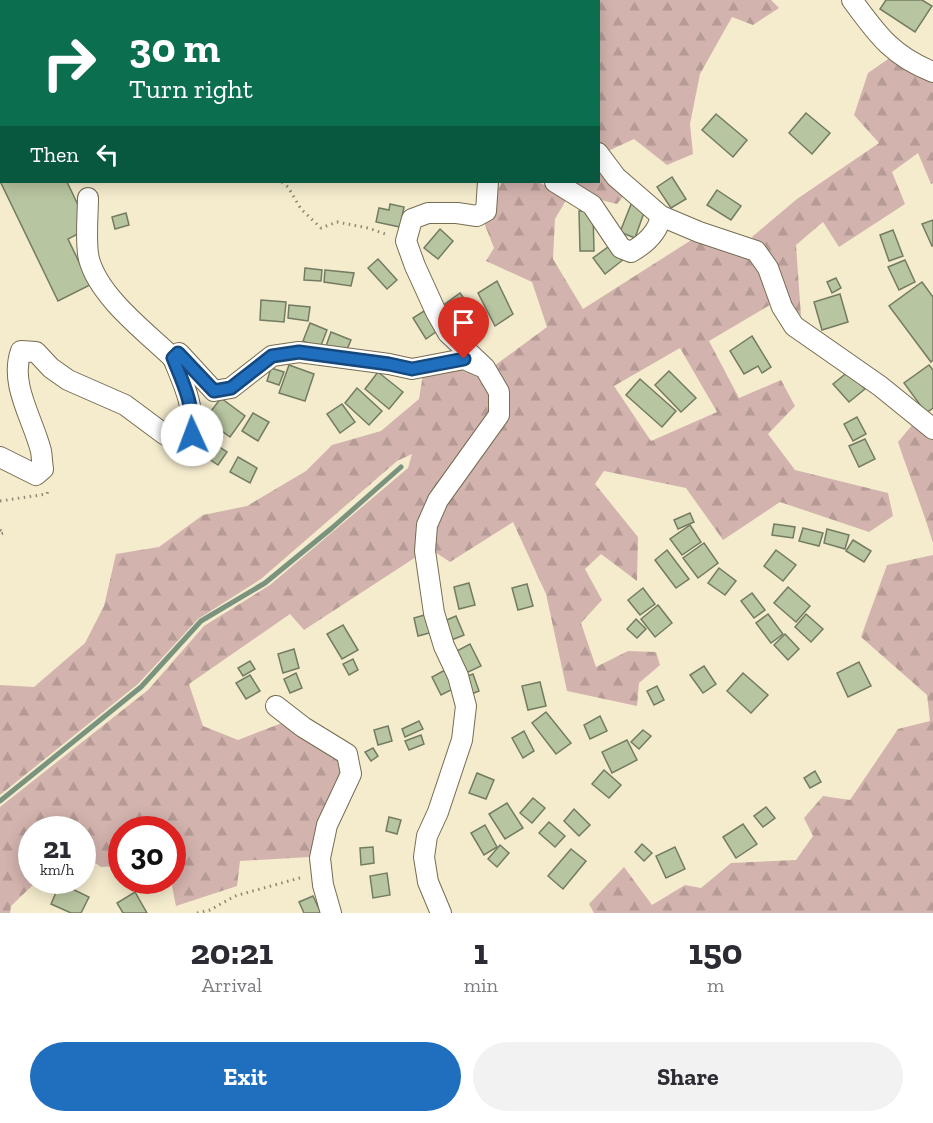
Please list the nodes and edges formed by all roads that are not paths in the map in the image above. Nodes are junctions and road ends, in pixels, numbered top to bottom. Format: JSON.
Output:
{"nodes":[{"id":1,"x":852,"y":0,"type":"edge"},
{"id":2,"x":933,"y":72,"type":"edge"},
{"id":3,"x":600,"y":156,"type":"edge"},
{"id":4,"x":488,"y":183,"type":"edge"},
{"id":5,"x":557,"y":183,"type":"edge"},
{"id":6,"x":88,"y":198,"type":"dead end"},
{"id":7,"x":661,"y":216,"type":"junction"},
{"id":8,"x":173,"y":358,"type":"junction"},
{"id":9,"x":485,"y":368,"type":"junction"},
{"id":10,"x":933,"y":429,"type":"edge"},
{"id":11,"x":0,"y":457,"type":"edge"},
{"id":12,"x":276,"y":706,"type":"dead end"},
{"id":13,"x":331,"y":913,"type":"edge"},
{"id":14,"x":441,"y":913,"type":"edge"}],
"edges":[{"from":1,"to":2,"type":"street"},
{"from":3,"to":7,"type":"street"},
{"from":4,"to":9,"type":"street"},
{"from":5,"to":7,"type":"street"},
{"from":6,"to":8,"type":"street"},
{"from":7,"to":10,"type":"street"},
{"from":8,"to":9,"type":"street"},
{"from":8,"to":11,"type":"street"},
{"from":9,"to":14,"type":"street"},
{"from":12,"to":13,"type":"street"}]}
